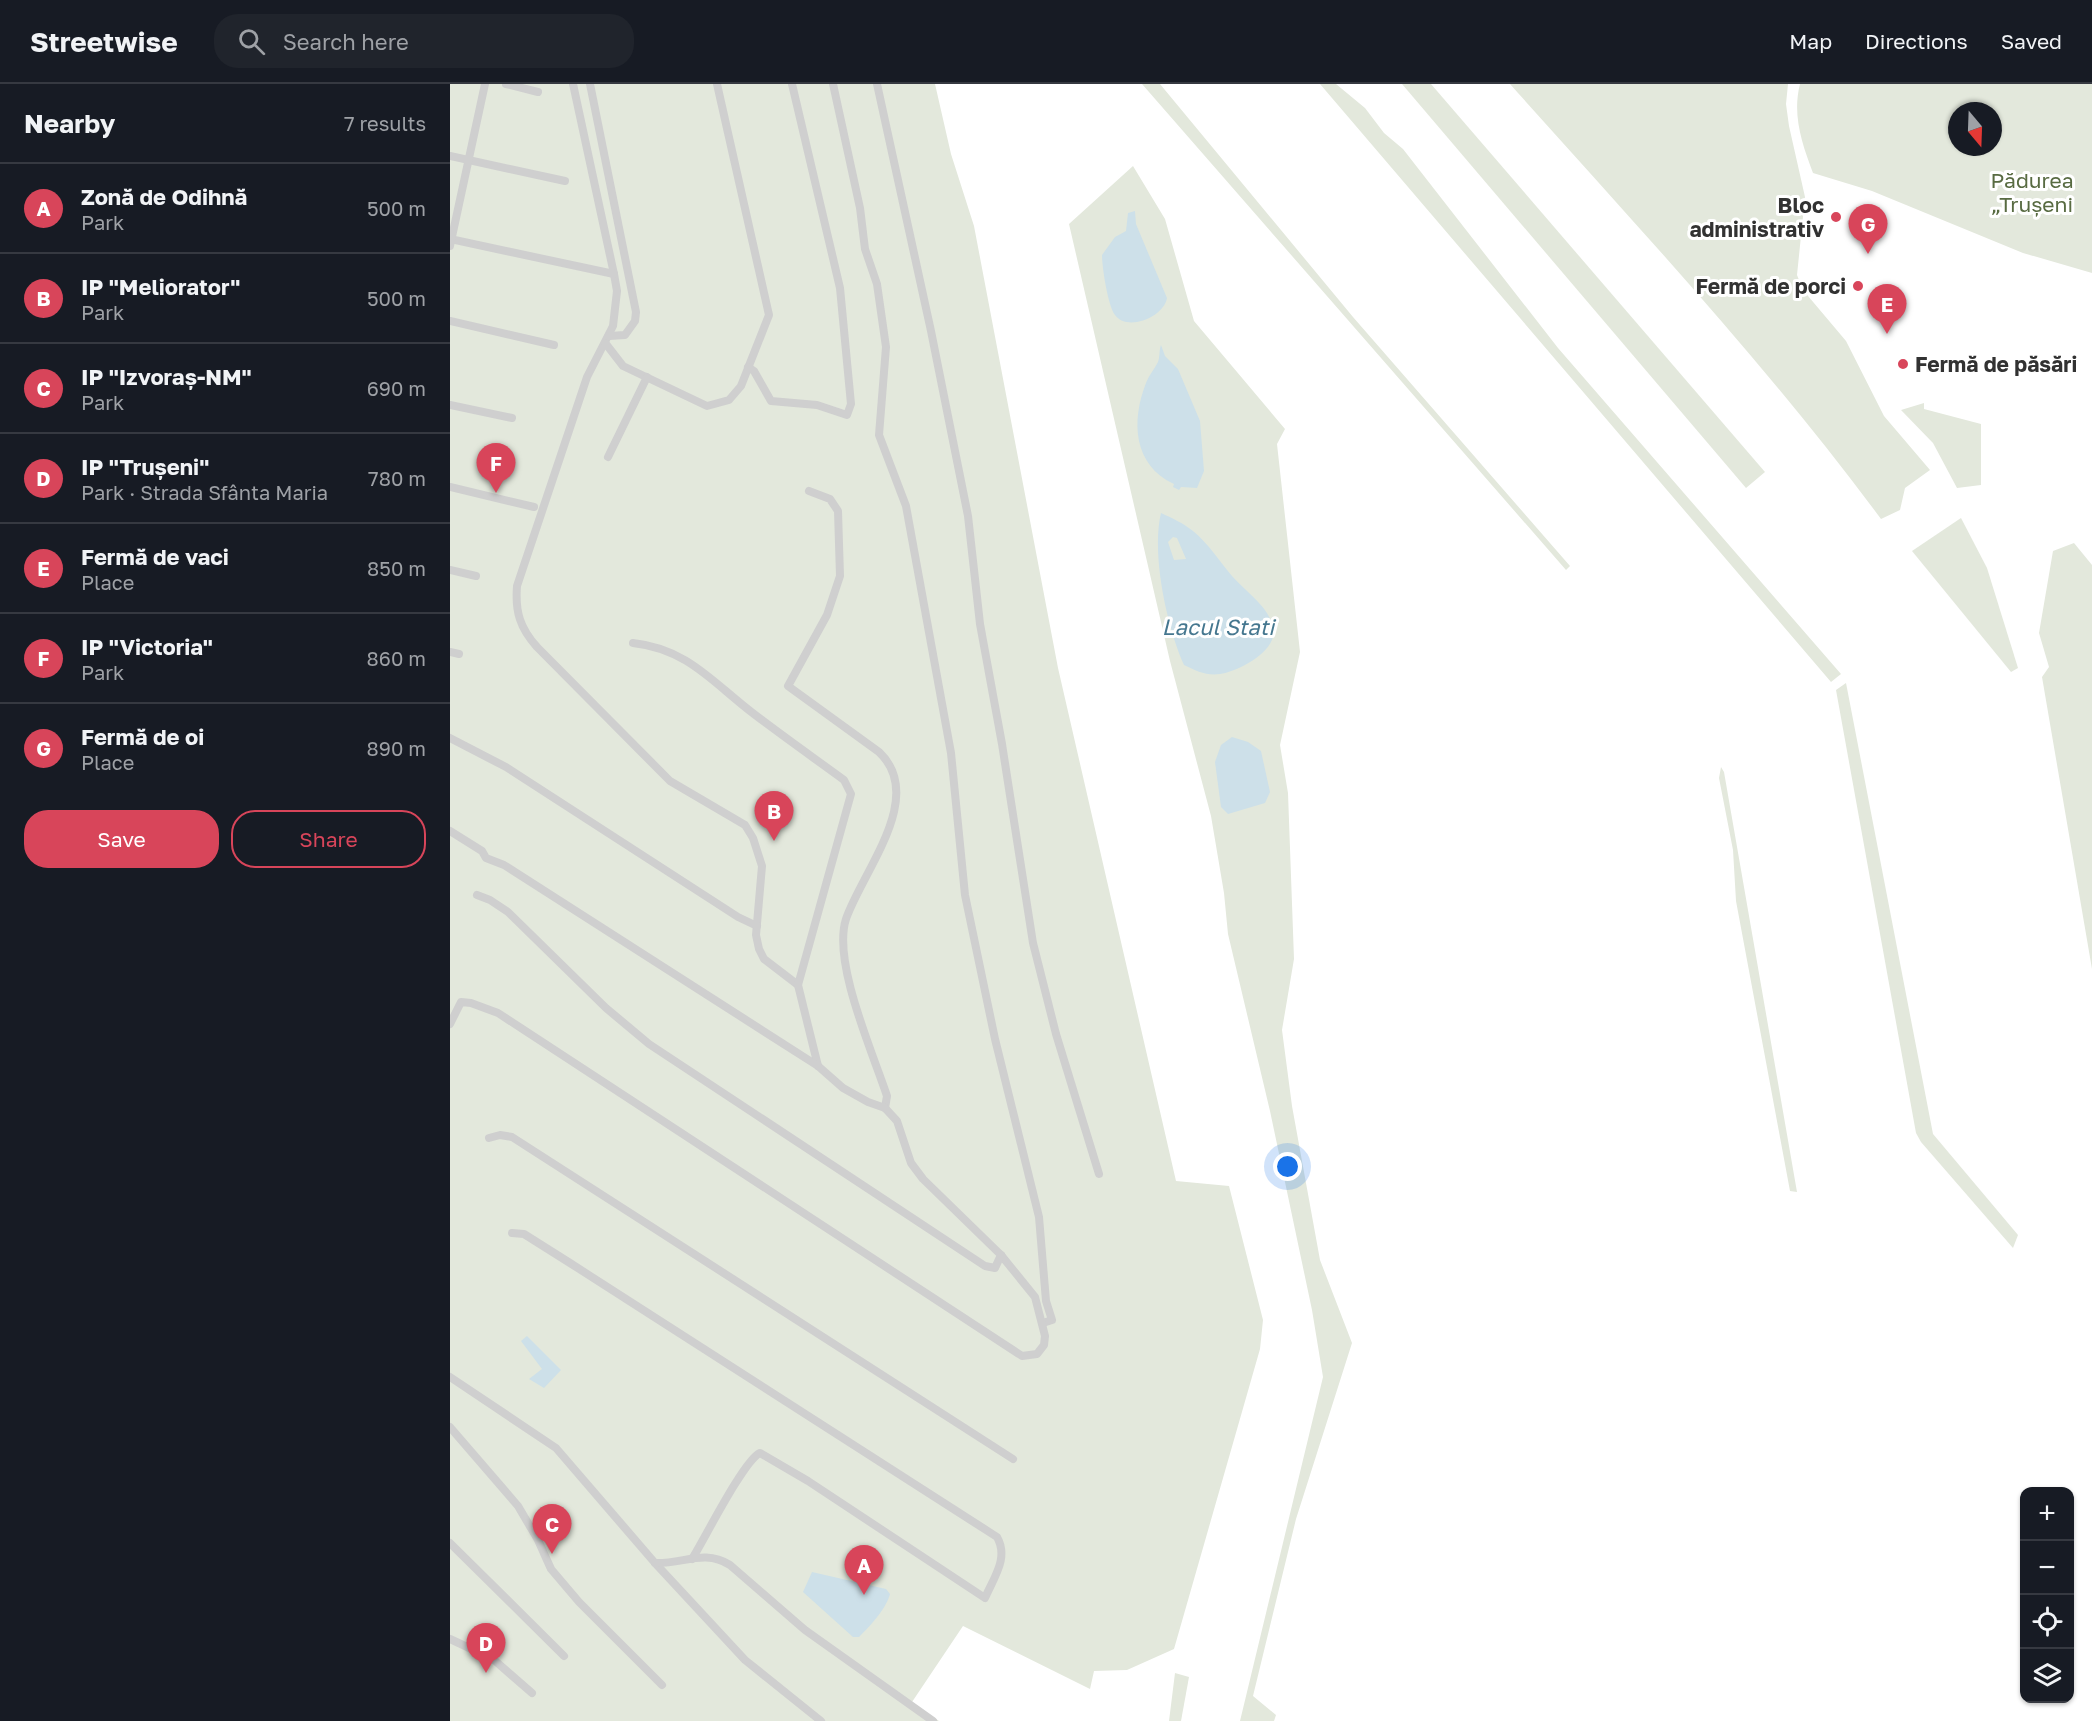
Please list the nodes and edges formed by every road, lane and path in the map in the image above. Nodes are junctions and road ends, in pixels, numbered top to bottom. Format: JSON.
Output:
{"nodes":[{"id":1,"x":485,"y":84,"type":"edge"},
{"id":2,"x":506,"y":84,"type":"edge"},
{"id":3,"x":573,"y":84,"type":"edge"},
{"id":4,"x":590,"y":84,"type":"edge"},
{"id":5,"x":717,"y":84,"type":"edge"},
{"id":6,"x":792,"y":84,"type":"edge"},
{"id":7,"x":833,"y":84,"type":"edge"},
{"id":8,"x":877,"y":84,"type":"edge"},
{"id":9,"x":538,"y":92,"type":"dead end"},
{"id":10,"x":450,"y":156,"type":"edge"},
{"id":11,"x":468,"y":160,"type":"junction"},
{"id":12,"x":565,"y":181,"type":"dead end"},
{"id":13,"x":450,"y":242,"type":"edge"},
{"id":14,"x":614,"y":274,"type":"junction"},
{"id":15,"x":450,"y":321,"type":"edge"},
{"id":16,"x":608,"y":340,"type":"junction"},
{"id":17,"x":554,"y":345,"type":"dead end"},
{"id":18,"x":748,"y":367,"type":"junction"},
{"id":19,"x":647,"y":377,"type":"junction"},
{"id":20,"x":450,"y":405,"type":"edge"},
{"id":21,"x":512,"y":418,"type":"dead end"},
{"id":22,"x":608,"y":456,"type":"dead end"},
{"id":23,"x":450,"y":487,"type":"edge"},
{"id":24,"x":809,"y":491,"type":"dead end"},
{"id":25,"x":534,"y":507,"type":"dead end"},
{"id":26,"x":450,"y":570,"type":"edge"},
{"id":27,"x":476,"y":576,"type":"dead end"},
{"id":28,"x":633,"y":643,"type":"dead end"},
{"id":29,"x":450,"y":738,"type":"edge"},
{"id":30,"x":450,"y":831,"type":"edge"},
{"id":31,"x":477,"y":895,"type":"dead end"},
{"id":32,"x":757,"y":926,"type":"junction"},
{"id":33,"x":798,"y":985,"type":"junction"},
{"id":34,"x":450,"y":1024,"type":"edge"},
{"id":35,"x":818,"y":1066,"type":"junction"},
{"id":36,"x":885,"y":1108,"type":"junction"},
{"id":37,"x":489,"y":1138,"type":"dead end"},
{"id":38,"x":1099,"y":1174,"type":"dead end"},
{"id":39,"x":512,"y":1233,"type":"dead end"},
{"id":40,"x":1001,"y":1255,"type":"junction"},
{"id":41,"x":1043,"y":1323,"type":"junction"},
{"id":42,"x":450,"y":1377,"type":"edge"},
{"id":43,"x":450,"y":1427,"type":"edge"},
{"id":44,"x":1013,"y":1459,"type":"dead end"},
{"id":45,"x":450,"y":1543,"type":"edge"},
{"id":46,"x":692,"y":1558,"type":"junction"},
{"id":47,"x":655,"y":1563,"type":"junction"},
{"id":48,"x":450,"y":1638,"type":"edge"},
{"id":49,"x":564,"y":1656,"type":"dead end"},
{"id":50,"x":662,"y":1685,"type":"dead end"},
{"id":51,"x":532,"y":1693,"type":"dead end"},
{"id":52,"x":821,"y":1721,"type":"edge"},
{"id":53,"x":933,"y":1721,"type":"edge"}],
"edges":[{"from":1,"to":11,"type":"street"},
{"from":2,"to":9,"type":"street"},
{"from":3,"to":14,"type":"street"},
{"from":4,"to":16,"type":"street"},
{"from":5,"to":18,"type":"street"},
{"from":6,"to":18,"type":"street"},
{"from":7,"to":41,"type":"street"},
{"from":8,"to":38,"type":"street"},
{"from":10,"to":11,"type":"street"},
{"from":11,"to":12,"type":"street"},
{"from":11,"to":13,"type":"street"},
{"from":13,"to":14,"type":"street"},
{"from":14,"to":16,"type":"street"},
{"from":15,"to":17,"type":"street"},
{"from":16,"to":19,"type":"street"},
{"from":16,"to":32,"type":"street"},
{"from":18,"to":19,"type":"street"},
{"from":19,"to":22,"type":"street"},
{"from":20,"to":21,"type":"street"},
{"from":23,"to":25,"type":"street"},
{"from":24,"to":36,"type":"street"},
{"from":26,"to":27,"type":"street"},
{"from":28,"to":33,"type":"street"},
{"from":29,"to":32,"type":"street"},
{"from":30,"to":35,"type":"street"},
{"from":31,"to":40,"type":"street"},
{"from":32,"to":33,"type":"street"},
{"from":33,"to":35,"type":"street"},
{"from":34,"to":41,"type":"street"},
{"from":35,"to":36,"type":"street"},
{"from":36,"to":40,"type":"street"},
{"from":37,"to":44,"type":"street"},
{"from":39,"to":46,"type":"street"},
{"from":40,"to":41,"type":"street"},
{"from":42,"to":47,"type":"street"},
{"from":43,"to":50,"type":"street"},
{"from":45,"to":49,"type":"street"},
{"from":46,"to":47,"type":"street"},
{"from":46,"to":53,"type":"street"},
{"from":47,"to":52,"type":"street"},
{"from":48,"to":51,"type":"street"}]}
